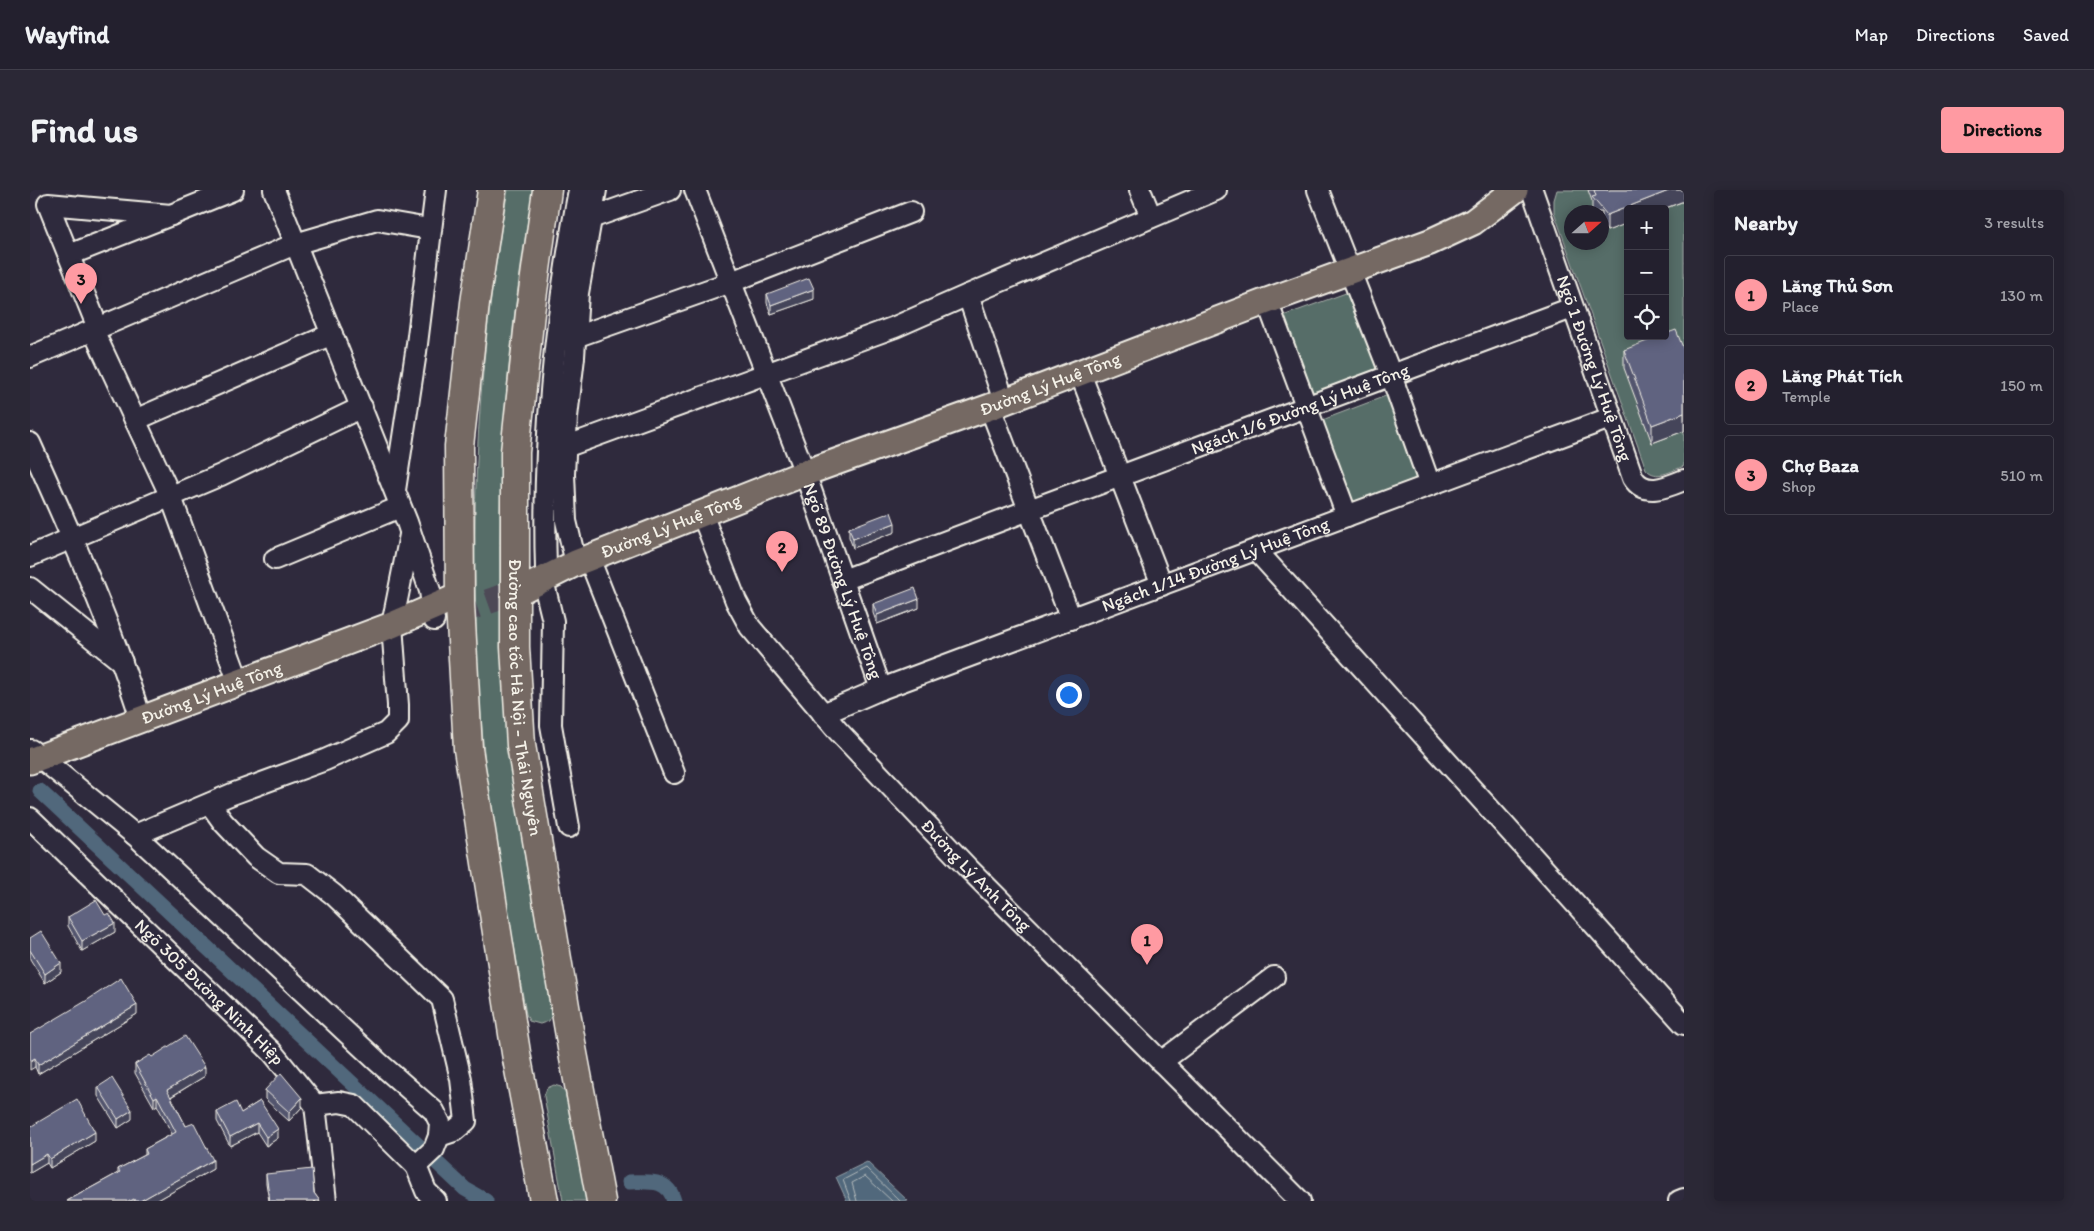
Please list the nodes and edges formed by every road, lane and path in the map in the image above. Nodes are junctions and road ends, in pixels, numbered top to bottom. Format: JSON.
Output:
{"nodes":[{"id":1,"x":232,"y":190,"type":"edge"},
{"id":2,"x":274,"y":190,"type":"edge"},
{"id":3,"x":436,"y":190,"type":"edge"},
{"id":4,"x":492,"y":190,"type":"edge"},
{"id":5,"x":548,"y":190,"type":"edge"},
{"id":6,"x":579,"y":190,"type":"edge"},
{"id":7,"x":596,"y":190,"type":"edge"},
{"id":8,"x":670,"y":190,"type":"edge"},
{"id":9,"x":695,"y":190,"type":"edge"},
{"id":10,"x":1140,"y":190,"type":"edge"},
{"id":11,"x":1216,"y":190,"type":"edge"},
{"id":12,"x":1318,"y":190,"type":"edge"},
{"id":13,"x":1516,"y":190,"type":"edge"},
{"id":14,"x":1532,"y":190,"type":"edge"},
{"id":15,"x":911,"y":212,"type":"dead end"},
{"id":16,"x":171,"y":215,"type":"junction"},
{"id":17,"x":1151,"y":217,"type":"junction"},
{"id":18,"x":591,"y":218,"type":"junction"},
{"id":19,"x":429,"y":229,"type":"junction"},
{"id":20,"x":296,"y":244,"type":"junction"},
{"id":21,"x":69,"y":255,"type":"junction"},
{"id":22,"x":1350,"y":270,"type":"junction"},
{"id":23,"x":731,"y":282,"type":"junction"},
{"id":24,"x":968,"y":295,"type":"junction"},
{"id":25,"x":1267,"y":301,"type":"junction"},
{"id":26,"x":1572,"y":308,"type":"junction"},
{"id":27,"x":96,"y":329,"type":"junction"},
{"id":28,"x":332,"y":334,"type":"junction"},
{"id":29,"x":575,"y":337,"type":"junction"},
{"id":30,"x":30,"y":357,"type":"edge"},
{"id":31,"x":1080,"y":373,"type":"junction"},
{"id":32,"x":766,"y":375,"type":"junction"},
{"id":33,"x":1391,"y":375,"type":"junction"},
{"id":34,"x":997,"y":404,"type":"junction"},
{"id":35,"x":362,"y":407,"type":"junction"},
{"id":36,"x":1307,"y":407,"type":"junction"},
{"id":37,"x":1610,"y":418,"type":"junction"},
{"id":38,"x":135,"y":420,"type":"junction"},
{"id":39,"x":30,"y":444,"type":"edge"},
{"id":40,"x":565,"y":447,"type":"junction"},
{"id":41,"x":805,"y":473,"type":"junction"},
{"id":42,"x":1121,"y":476,"type":"junction"},
{"id":43,"x":1684,"y":480,"type":"edge"},
{"id":44,"x":1430,"y":484,"type":"junction"},
{"id":45,"x":171,"y":496,"type":"junction"},
{"id":46,"x":397,"y":499,"type":"junction"},
{"id":47,"x":1029,"y":510,"type":"junction"},
{"id":48,"x":702,"y":514,"type":"junction"},
{"id":49,"x":1347,"y":516,"type":"junction"},
{"id":50,"x":410,"y":535,"type":"junction"},
{"id":51,"x":73,"y":538,"type":"junction"},
{"id":52,"x":1256,"y":550,"type":"junction"},
{"id":53,"x":30,"y":556,"type":"edge"},
{"id":54,"x":275,"y":559,"type":"dead end"},
{"id":55,"x":583,"y":561,"type":"junction"},
{"id":56,"x":534,"y":578,"type":"junction"},
{"id":57,"x":843,"y":580,"type":"junction"},
{"id":58,"x":1162,"y":584,"type":"junction"},
{"id":59,"x":30,"y":588,"type":"edge"},
{"id":60,"x":443,"y":610,"type":"joint"},
{"id":61,"x":1071,"y":619,"type":"junction"},
{"id":62,"x":392,"y":625,"type":"junction"},
{"id":63,"x":123,"y":663,"type":"junction"},
{"id":64,"x":239,"y":683,"type":"junction"},
{"id":65,"x":882,"y":689,"type":"junction"},
{"id":66,"x":823,"y":714,"type":"junction"},
{"id":67,"x":141,"y":719,"type":"junction"},
{"id":68,"x":33,"y":756,"type":"edge"},
{"id":69,"x":674,"y":773,"type":"dead end"},
{"id":70,"x":210,"y":804,"type":"junction"},
{"id":71,"x":30,"y":818,"type":"edge"},
{"id":72,"x":569,"y":827,"type":"dead end"},
{"id":73,"x":135,"y":835,"type":"junction"},
{"id":74,"x":1274,"y":977,"type":"dead end"},
{"id":75,"x":1684,"y":1024,"type":"edge"},
{"id":76,"x":1161,"y":1062,"type":"junction"},
{"id":77,"x":315,"y":1106,"type":"junction"},
{"id":78,"x":428,"y":1153,"type":"junction"},
{"id":79,"x":1684,"y":1199,"type":"edge"},
{"id":80,"x":326,"y":1201,"type":"edge"},
{"id":81,"x":436,"y":1201,"type":"edge"},
{"id":82,"x":544,"y":1201,"type":"edge"},
{"id":83,"x":602,"y":1201,"type":"edge"},
{"id":84,"x":1300,"y":1201,"type":"edge"},
{"id":85,"x":1679,"y":1201,"type":"edge"}],
"edges":[{"from":1,"to":16,"type":"street"},
{"from":2,"to":20,"type":"street"},
{"from":3,"to":19,"type":"street"},
{"from":4,"to":82,"type":"highway"},
{"from":5,"to":83,"type":"highway","name":"Đường cao tốc Hà Nội - Thái Nguyên"},
{"from":6,"to":56,"type":"street"},
{"from":7,"to":18,"type":"street"},
{"from":8,"to":18,"type":"street"},
{"from":9,"to":23,"type":"street","name":"Ngõ 89 Đường Lý Huệ Tông"},
{"from":10,"to":17,"type":"street"},
{"from":11,"to":17,"type":"street"},
{"from":12,"to":22,"type":"street"},
{"from":13,"to":22,"type":"main road","name":"Đường Lý Huệ Tông"},
{"from":14,"to":26,"type":"street","name":"Ngõ 1 Đường Lý Huệ Tông"},
{"from":15,"to":23,"type":"street"},
{"from":16,"to":21,"type":"street"},
{"from":16,"to":21,"type":"street"},
{"from":17,"to":24,"type":"street"},
{"from":18,"to":29,"type":"street"},
{"from":19,"to":20,"type":"street"},
{"from":19,"to":46,"type":"street"},
{"from":20,"to":27,"type":"street"},
{"from":20,"to":28,"type":"street"},
{"from":21,"to":27,"type":"street"},
{"from":22,"to":25,"type":"main road","name":"Đường Lý Huệ Tông"},
{"from":22,"to":33,"type":"street"},
{"from":23,"to":29,"type":"street"},
{"from":23,"to":32,"type":"street","name":"Ngõ 89 Đường Lý Huệ Tông"},
{"from":24,"to":32,"type":"street"},
{"from":24,"to":34,"type":"street"},
{"from":25,"to":31,"type":"main road","name":"Đường Lý Huệ Tông"},
{"from":25,"to":36,"type":"street"},
{"from":26,"to":33,"type":"street","name":"Ngách 1/6 Đường Lý Huệ Tông"},
{"from":26,"to":37,"type":"street","name":"Ngõ 1 Đường Lý Huệ Tông"},
{"from":27,"to":30,"type":"street"},
{"from":27,"to":38,"type":"street"},
{"from":28,"to":35,"type":"street"},
{"from":28,"to":38,"type":"street"},
{"from":29,"to":40,"type":"street"},
{"from":31,"to":34,"type":"main road","name":"Đường Lý Huệ Tông"},
{"from":31,"to":42,"type":"street"},
{"from":32,"to":40,"type":"street"},
{"from":32,"to":41,"type":"street","name":"Ngõ 89 Đường Lý Huệ Tông"},
{"from":33,"to":36,"type":"street","name":"Ngách 1/6 Đường Lý Huệ Tông"},
{"from":33,"to":44,"type":"street"},
{"from":34,"to":41,"type":"main road","name":"Đường Lý Huệ Tông"},
{"from":34,"to":47,"type":"street"},
{"from":35,"to":45,"type":"street"},
{"from":35,"to":46,"type":"street"},
{"from":36,"to":42,"type":"street","name":"Ngách 1/6 Đường Lý Huệ Tông"},
{"from":36,"to":49,"type":"street"},
{"from":37,"to":43,"type":"street","name":"Ngõ 1 Đường Lý Huệ Tông"},
{"from":37,"to":44,"type":"street","name":"Ngách 1/14 Đường Lý Huệ Tông"},
{"from":38,"to":45,"type":"street"},
{"from":39,"to":51,"type":"street"},
{"from":40,"to":55,"type":"street"},
{"from":41,"to":48,"type":"main road","name":"Đường Lý Huệ Tông"},
{"from":41,"to":57,"type":"street","name":"Ngõ 89 Đường Lý Huệ Tông"},
{"from":42,"to":47,"type":"street","name":"Ngách 1/6 Đường Lý Huệ Tông"},
{"from":42,"to":58,"type":"street"},
{"from":44,"to":49,"type":"street","name":"Ngách 1/14 Đường Lý Huệ Tông"},
{"from":45,"to":51,"type":"street"},
{"from":45,"to":64,"type":"street"},
{"from":46,"to":50,"type":"street"},
{"from":46,"to":54,"type":"street"},
{"from":47,"to":57,"type":"street","name":"Ngách 1/6 Đường Lý Huệ Tông"},
{"from":47,"to":61,"type":"street"},
{"from":48,"to":55,"type":"main road","name":"Đường Lý Huệ Tông"},
{"from":48,"to":66,"type":"street","name":"Đường Lý Anh Tông"},
{"from":49,"to":52,"type":"street","name":"Ngách 1/14 Đường Lý Huệ Tông"},
{"from":50,"to":60,"type":"street"},
{"from":50,"to":62,"type":"street"},
{"from":51,"to":53,"type":"street"},
{"from":51,"to":63,"type":"street"},
{"from":52,"to":58,"type":"street","name":"Ngách 1/14 Đường Lý Huệ Tông"},
{"from":52,"to":75,"type":"street"},
{"from":55,"to":56,"type":"main road","name":"Đường Lý Huệ Tông"},
{"from":55,"to":69,"type":"street"},
{"from":56,"to":72,"type":"street"},
{"from":57,"to":65,"type":"street","name":"Ngõ 89 Đường Lý Huệ Tông"},
{"from":58,"to":61,"type":"street","name":"Ngách 1/14 Đường Lý Huệ Tông"},
{"from":59,"to":63,"type":"street"},
{"from":60,"to":62,"type":"main road","name":"Đường Lý Huệ Tông"},
{"from":61,"to":65,"type":"street","name":"Ngách 1/14 Đường Lý Huệ Tông"},
{"from":62,"to":64,"type":"main road","name":"Đường Lý Huệ Tông"},
{"from":62,"to":70,"type":"street"},
{"from":63,"to":67,"type":"street"},
{"from":64,"to":67,"type":"main road","name":"Đường Lý Huệ Tông"},
{"from":65,"to":66,"type":"street","name":"Ngách 1/14 Đường Lý Huệ Tông"},
{"from":66,"to":76,"type":"street","name":"Đường Lý Anh Tông"},
{"from":67,"to":68,"type":"main road","name":"Đường Lý Huệ Tông"},
{"from":68,"to":73,"type":"street"},
{"from":70,"to":73,"type":"street"},
{"from":70,"to":78,"type":"street"},
{"from":71,"to":77,"type":"street","name":"Ngõ 305 Đường Ninh Hiệp"},
{"from":73,"to":78,"type":"street"},
{"from":74,"to":76,"type":"street"},
{"from":76,"to":84,"type":"street","name":"Đường Lý Anh Tông"},
{"from":77,"to":78,"type":"street"},
{"from":77,"to":80,"type":"street"},
{"from":78,"to":81,"type":"street"},
{"from":79,"to":85,"type":"street"}]}
